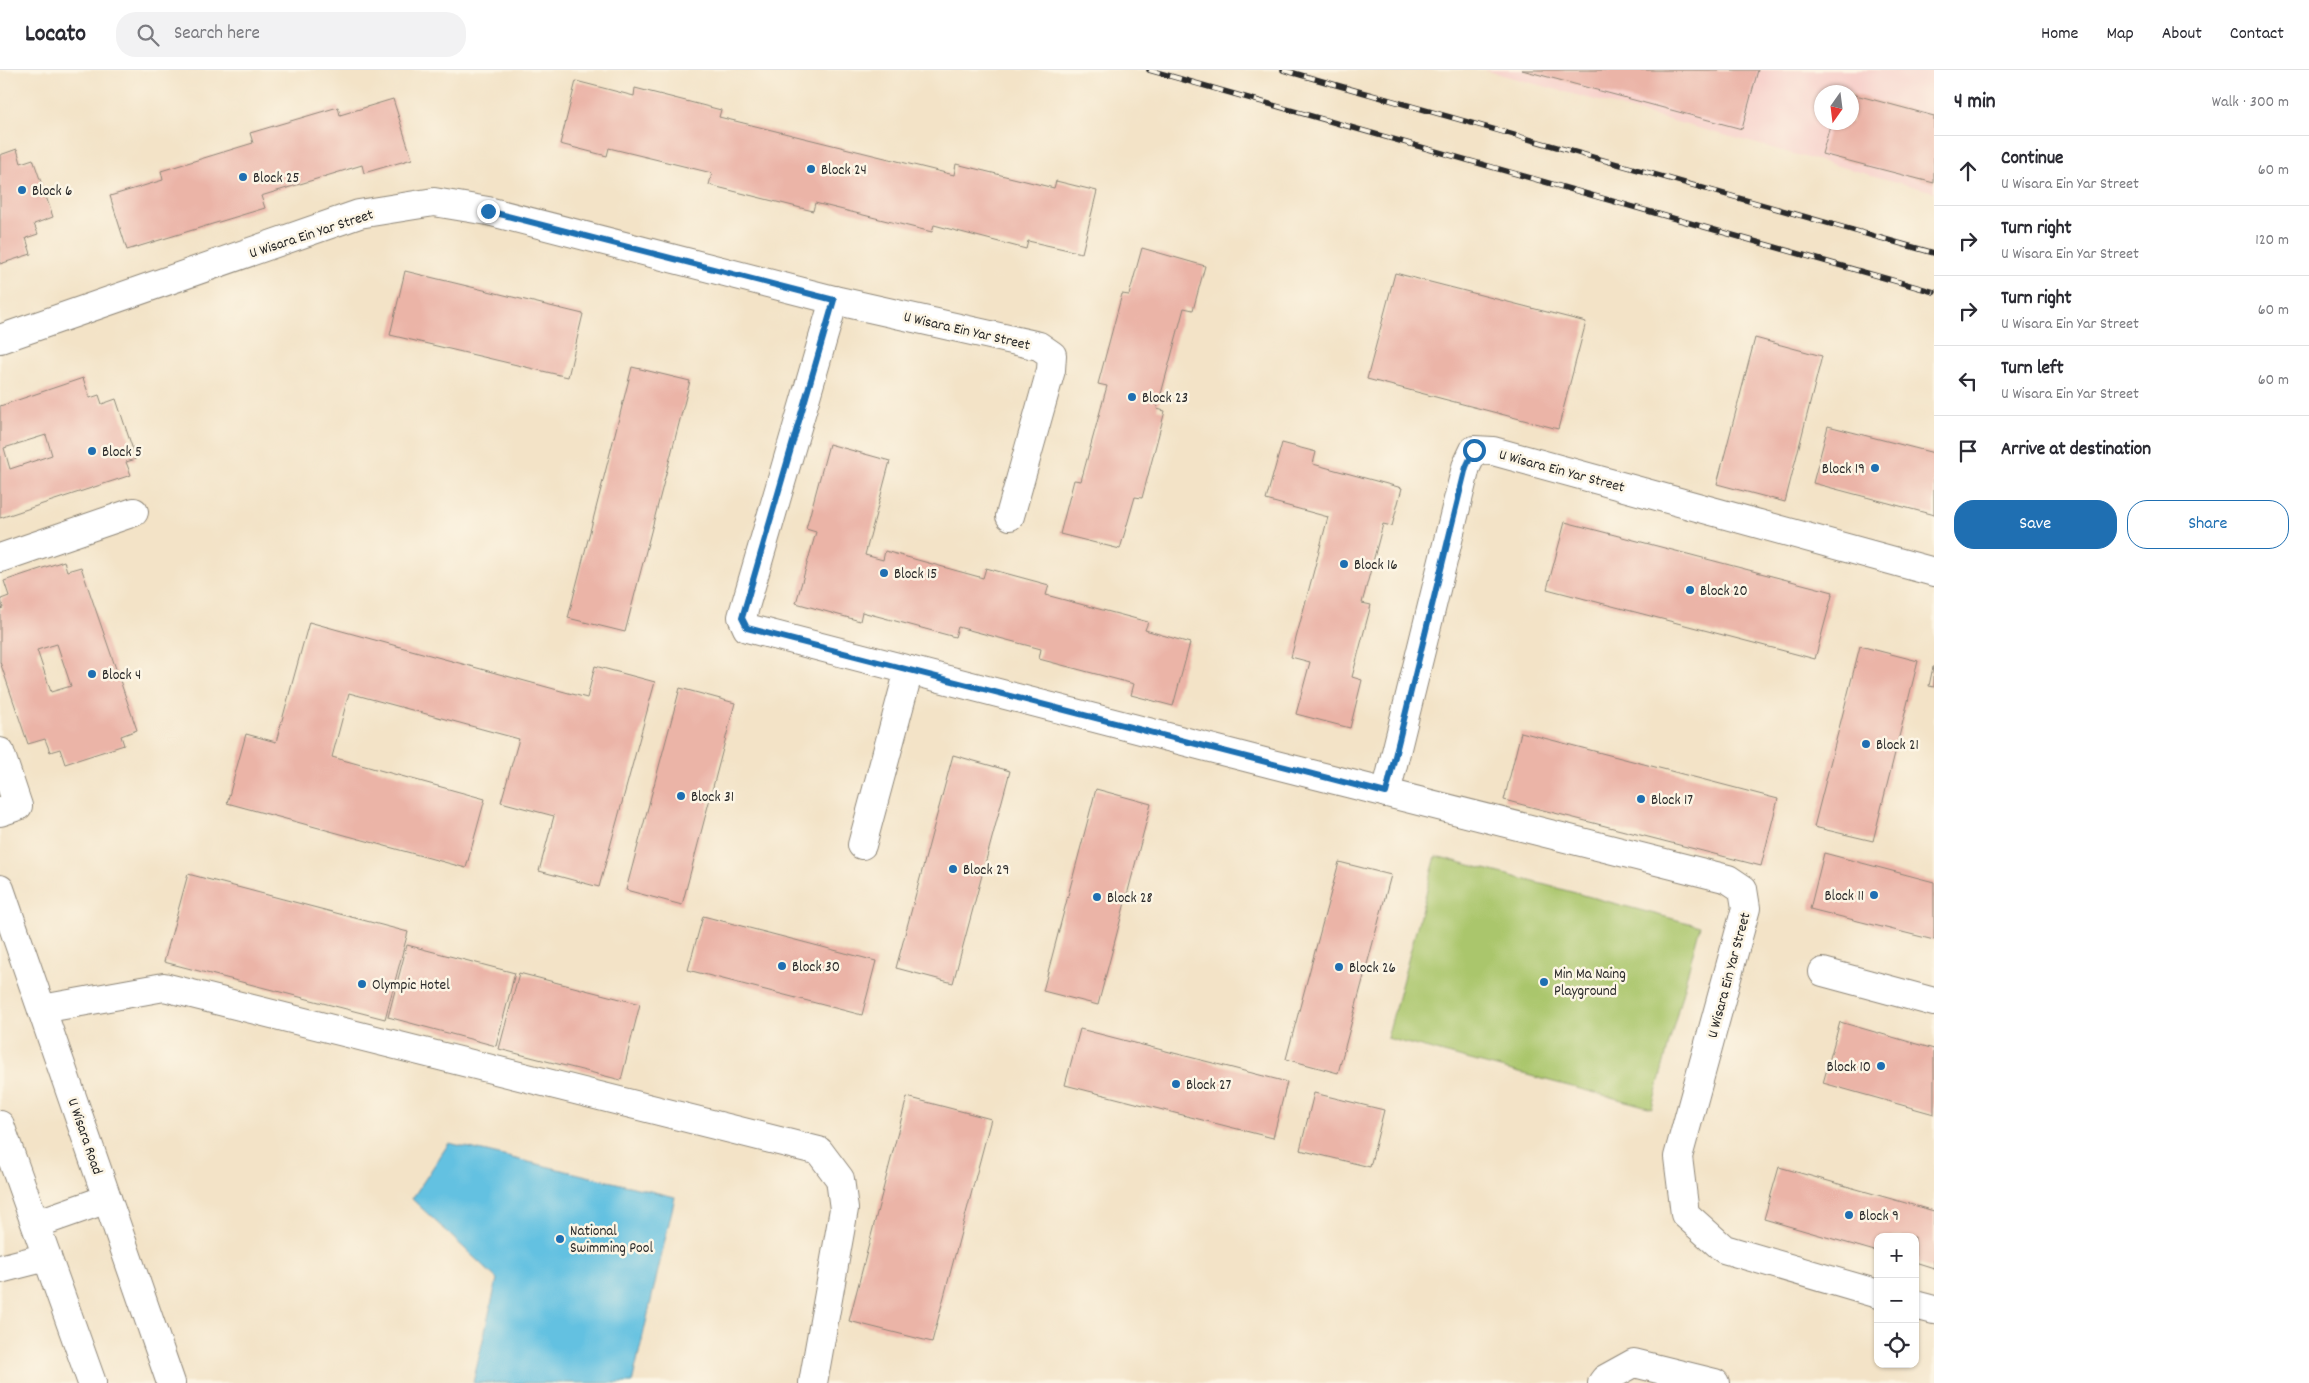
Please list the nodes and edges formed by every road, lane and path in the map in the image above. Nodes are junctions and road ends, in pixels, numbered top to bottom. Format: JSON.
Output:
{"nodes":[{"id":1,"x":834,"y":300,"type":"junction"},
{"id":2,"x":0,"y":339,"type":"edge"},
{"id":3,"x":134,"y":512,"type":"dead end"},
{"id":4,"x":1010,"y":516,"type":"dead end"},
{"id":5,"x":0,"y":558,"type":"edge"},
{"id":6,"x":1934,"y":572,"type":"edge"},
{"id":7,"x":908,"y":670,"type":"junction"},
{"id":8,"x":0,"y":752,"type":"edge"},
{"id":9,"x":1386,"y":793,"type":"junction"},
{"id":10,"x":0,"y":812,"type":"edge"},
{"id":11,"x":862,"y":845,"type":"dead end"},
{"id":12,"x":0,"y":890,"type":"edge"},
{"id":13,"x":1823,"y":972,"type":"dead end"},
{"id":14,"x":1934,"y":1002,"type":"edge"},
{"id":15,"x":42,"y":1009,"type":"junction"},
{"id":16,"x":0,"y":1125,"type":"edge"},
{"id":17,"x":107,"y":1199,"type":"junction"},
{"id":18,"x":36,"y":1224,"type":"junction"},
{"id":19,"x":47,"y":1257,"type":"junction"},
{"id":20,"x":0,"y":1269,"type":"edge"},
{"id":21,"x":1874,"y":1293,"type":"edge"},
{"id":22,"x":1919,"y":1306,"type":"edge"},
{"id":23,"x":1934,"y":1310,"type":"edge"},
{"id":24,"x":92,"y":1383,"type":"edge"},
{"id":25,"x":171,"y":1383,"type":"edge"},
{"id":26,"x":813,"y":1383,"type":"edge"},
{"id":27,"x":1602,"y":1383,"type":"edge"},
{"id":28,"x":1715,"y":1383,"type":"edge"}],
"edges":[{"from":1,"to":2,"type":"street","name":"U Wisara Ein Yar Street"},
{"from":1,"to":4,"type":"street","name":"U Wisara Ein Yar Street"},
{"from":1,"to":7,"type":"street","name":"U Wisara Ein Yar Street"},
{"from":3,"to":5,"type":"street"},
{"from":6,"to":9,"type":"street","name":"U Wisara Ein Yar Street"},
{"from":7,"to":9,"type":"street","name":"U Wisara Ein Yar Street"},
{"from":7,"to":11,"type":"street"},
{"from":8,"to":10,"type":"street"},
{"from":9,"to":21,"type":"street","name":"U Wisara Ein Yar Street"},
{"from":12,"to":15,"type":"street","name":"U Wisara Road"},
{"from":13,"to":14,"type":"street"},
{"from":15,"to":17,"type":"street","name":"U Wisara Road"},
{"from":15,"to":26,"type":"street"},
{"from":16,"to":18,"type":"street"},
{"from":17,"to":18,"type":"street"},
{"from":17,"to":25,"type":"street","name":"U Wisara Road"},
{"from":18,"to":19,"type":"street"},
{"from":19,"to":20,"type":"street"},
{"from":19,"to":24,"type":"street"},
{"from":22,"to":23,"type":"street"},
{"from":27,"to":28,"type":"street"}]}
